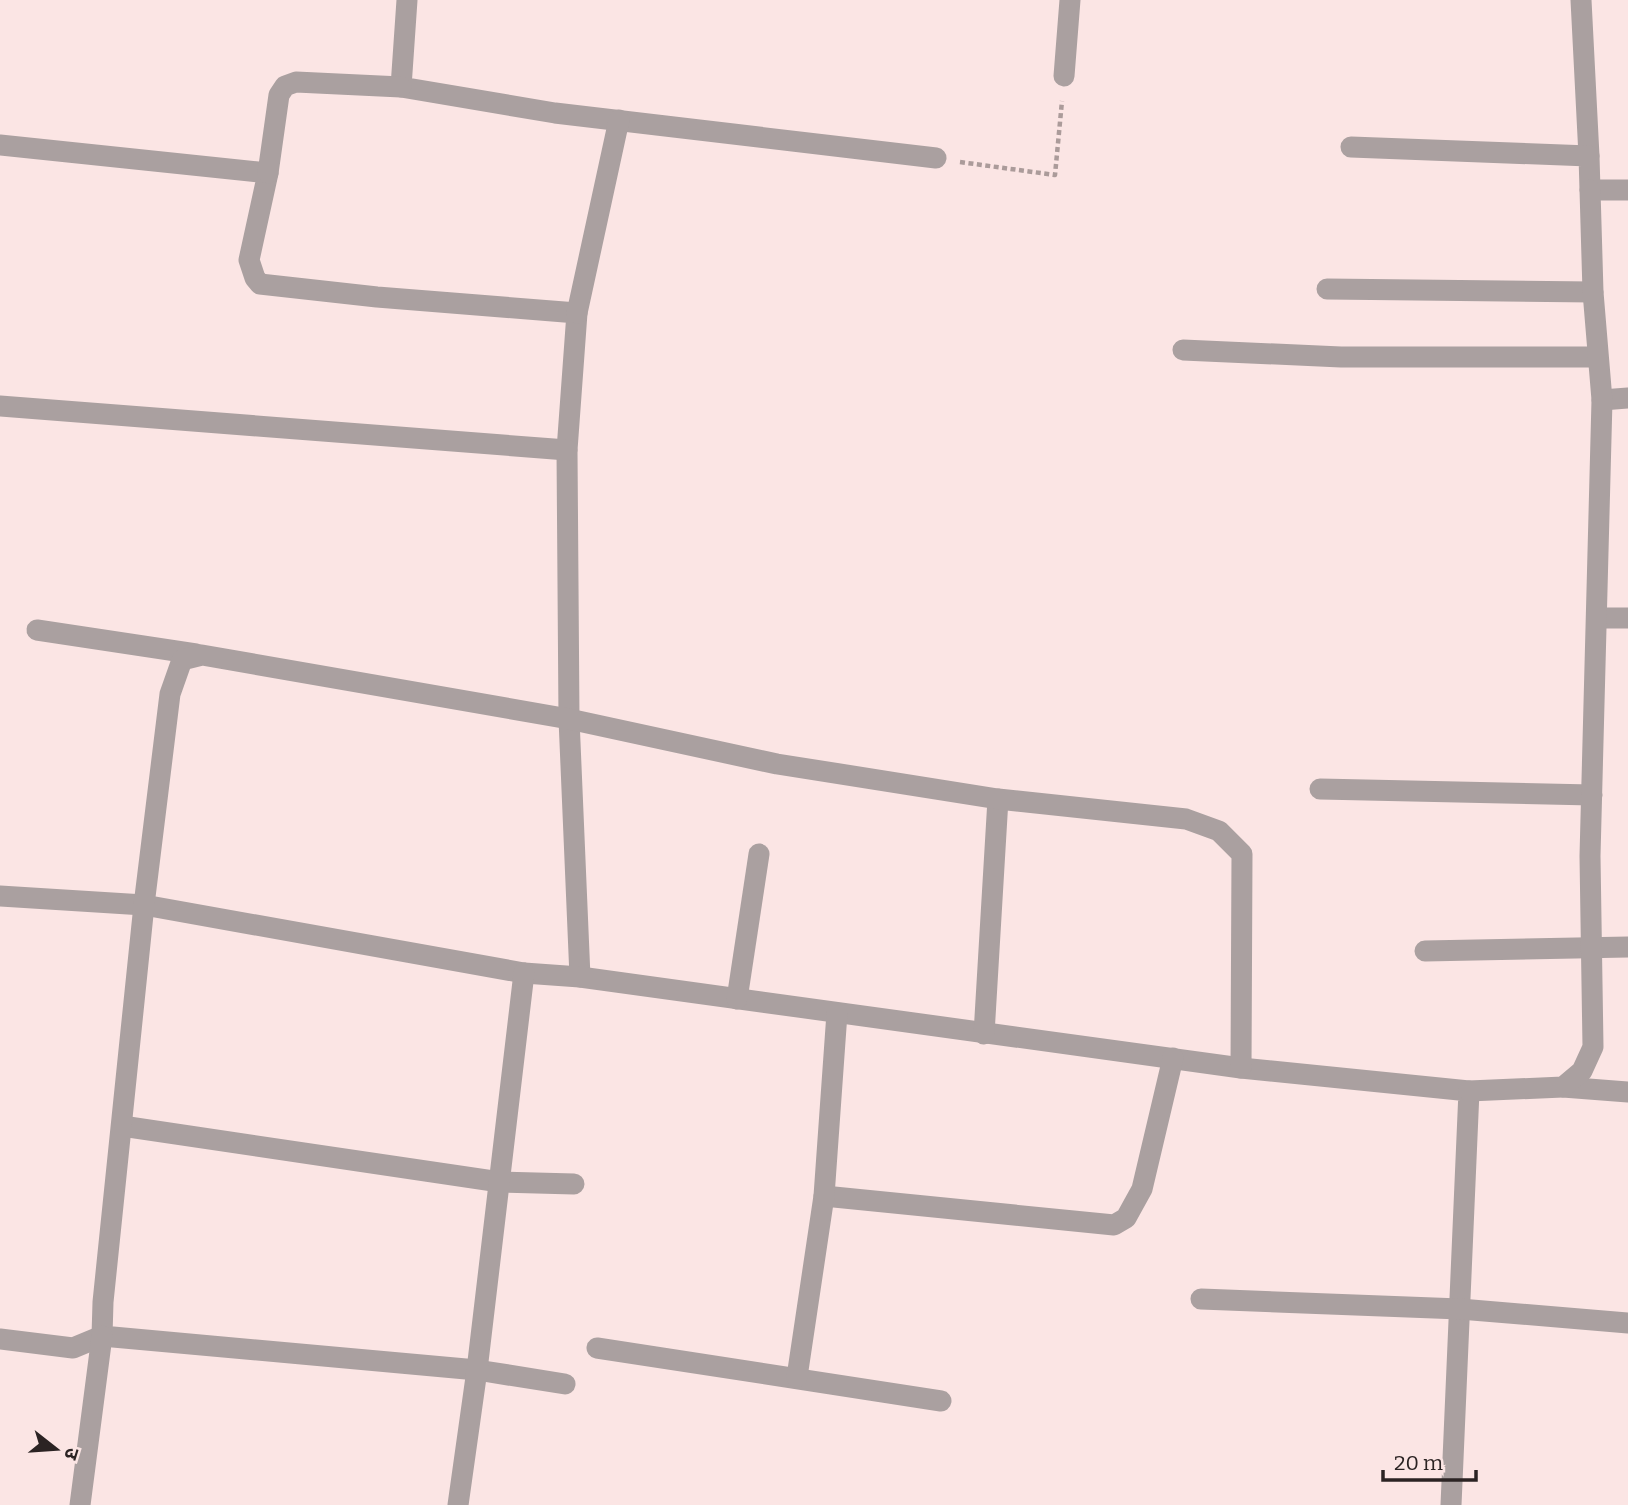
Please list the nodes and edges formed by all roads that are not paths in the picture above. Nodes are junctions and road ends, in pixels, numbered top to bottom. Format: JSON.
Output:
{"nodes":[{"id":1,"x":407,"y":0,"type":"edge"},
{"id":2,"x":1070,"y":0,"type":"edge"},
{"id":3,"x":1581,"y":0,"type":"edge"},
{"id":4,"x":1064,"y":76,"type":"road end"},
{"id":5,"x":401,"y":87,"type":"junction"},
{"id":6,"x":619,"y":120,"type":"junction"},
{"id":7,"x":0,"y":145,"type":"edge"},
{"id":8,"x":1351,"y":147,"type":"dead end"},
{"id":9,"x":1588,"y":156,"type":"junction"},
{"id":10,"x":936,"y":158,"type":"road end"},
{"id":11,"x":268,"y":173,"type":"junction"},
{"id":12,"x":1590,"y":190,"type":"junction"},
{"id":13,"x":1628,"y":190,"type":"edge"},
{"id":14,"x":1327,"y":289,"type":"dead end"},
{"id":15,"x":1593,"y":292,"type":"junction"},
{"id":16,"x":577,"y":313,"type":"junction"},
{"id":17,"x":1183,"y":349,"type":"dead end"},
{"id":18,"x":1597,"y":356,"type":"junction"},
{"id":19,"x":1628,"y":398,"type":"edge"},
{"id":20,"x":1602,"y":400,"type":"junction"},
{"id":21,"x":0,"y":406,"type":"edge"},
{"id":22,"x":567,"y":450,"type":"junction"},
{"id":23,"x":1597,"y":618,"type":"junction"},
{"id":24,"x":1628,"y":618,"type":"edge"},
{"id":25,"x":37,"y":630,"type":"dead end"},
{"id":26,"x":202,"y":655,"type":"junction"},
{"id":27,"x":569,"y":719,"type":"junction"},
{"id":28,"x":1320,"y":789,"type":"dead end"},
{"id":29,"x":1592,"y":795,"type":"junction"},
{"id":30,"x":998,"y":799,"type":"junction"},
{"id":31,"x":758,"y":854,"type":"dead end"},
{"id":32,"x":0,"y":897,"type":"edge"},
{"id":33,"x":144,"y":905,"type":"junction"},
{"id":34,"x":1628,"y":947,"type":"edge"},
{"id":35,"x":1592,"y":950,"type":"junction"},
{"id":36,"x":1425,"y":951,"type":"dead end"},
{"id":37,"x":524,"y":973,"type":"junction"},
{"id":38,"x":580,"y":977,"type":"junction"},
{"id":39,"x":737,"y":999,"type":"junction"},
{"id":40,"x":837,"y":1013,"type":"junction"},
{"id":41,"x":984,"y":1034,"type":"junction"},
{"id":42,"x":1173,"y":1058,"type":"junction"},
{"id":43,"x":1241,"y":1068,"type":"junction"},
{"id":44,"x":1563,"y":1087,"type":"junction"},
{"id":45,"x":1469,"y":1091,"type":"junction"},
{"id":46,"x":1628,"y":1092,"type":"edge"},
{"id":47,"x":122,"y":1126,"type":"junction"},
{"id":48,"x":500,"y":1182,"type":"junction"},
{"id":49,"x":574,"y":1184,"type":"dead end"},
{"id":50,"x":824,"y":1196,"type":"junction"},
{"id":51,"x":1201,"y":1299,"type":"dead end"},
{"id":52,"x":1460,"y":1309,"type":"junction"},
{"id":53,"x":1628,"y":1323,"type":"edge"},
{"id":54,"x":102,"y":1336,"type":"junction"},
{"id":55,"x":0,"y":1339,"type":"edge"},
{"id":56,"x":597,"y":1348,"type":"dead end"},
{"id":57,"x":478,"y":1370,"type":"junction"},
{"id":58,"x":797,"y":1377,"type":"junction"},
{"id":59,"x":565,"y":1384,"type":"dead end"},
{"id":60,"x":941,"y":1401,"type":"dead end"},
{"id":61,"x":80,"y":1505,"type":"edge"},
{"id":62,"x":458,"y":1505,"type":"edge"},
{"id":63,"x":1451,"y":1505,"type":"edge"}],
"edges":[{"from":1,"to":5,"type":"street"},
{"from":2,"to":4,"type":"street"},
{"from":3,"to":9,"type":"street"},
{"from":5,"to":6,"type":"street"},
{"from":5,"to":11,"type":"street"},
{"from":6,"to":10,"type":"street"},
{"from":6,"to":16,"type":"street"},
{"from":7,"to":11,"type":"street"},
{"from":8,"to":9,"type":"street"},
{"from":9,"to":12,"type":"street"},
{"from":11,"to":16,"type":"street"},
{"from":12,"to":13,"type":"street"},
{"from":12,"to":15,"type":"street"},
{"from":14,"to":15,"type":"street"},
{"from":15,"to":18,"type":"street"},
{"from":16,"to":22,"type":"street"},
{"from":17,"to":18,"type":"street"},
{"from":18,"to":20,"type":"street"},
{"from":19,"to":20,"type":"street"},
{"from":20,"to":23,"type":"street"},
{"from":21,"to":22,"type":"street"},
{"from":22,"to":27,"type":"street"},
{"from":23,"to":24,"type":"street"},
{"from":23,"to":29,"type":"street"},
{"from":25,"to":26,"type":"street"},
{"from":26,"to":27,"type":"street"},
{"from":26,"to":33,"type":"street"},
{"from":27,"to":30,"type":"street"},
{"from":27,"to":38,"type":"street"},
{"from":28,"to":29,"type":"street"},
{"from":29,"to":35,"type":"street"},
{"from":30,"to":41,"type":"street"},
{"from":30,"to":43,"type":"street"},
{"from":31,"to":39,"type":"street"},
{"from":32,"to":33,"type":"street"},
{"from":33,"to":37,"type":"street"},
{"from":33,"to":47,"type":"street"},
{"from":34,"to":35,"type":"street"},
{"from":35,"to":36,"type":"street"},
{"from":35,"to":44,"type":"street"},
{"from":37,"to":38,"type":"street"},
{"from":37,"to":48,"type":"street"},
{"from":38,"to":39,"type":"street"},
{"from":39,"to":40,"type":"street"},
{"from":40,"to":41,"type":"street"},
{"from":40,"to":50,"type":"street"},
{"from":41,"to":42,"type":"street"},
{"from":42,"to":43,"type":"street"},
{"from":42,"to":50,"type":"street"},
{"from":43,"to":45,"type":"street"},
{"from":44,"to":45,"type":"street"},
{"from":44,"to":46,"type":"street"},
{"from":45,"to":52,"type":"street"},
{"from":47,"to":48,"type":"street"},
{"from":47,"to":54,"type":"street"},
{"from":48,"to":49,"type":"street"},
{"from":48,"to":57,"type":"street"},
{"from":50,"to":58,"type":"street"},
{"from":51,"to":52,"type":"street"},
{"from":52,"to":53,"type":"street"},
{"from":52,"to":63,"type":"street"},
{"from":54,"to":55,"type":"street"},
{"from":54,"to":57,"type":"street"},
{"from":54,"to":61,"type":"street"},
{"from":56,"to":58,"type":"street"},
{"from":57,"to":59,"type":"street"},
{"from":57,"to":62,"type":"street"},
{"from":58,"to":60,"type":"street"}]}
